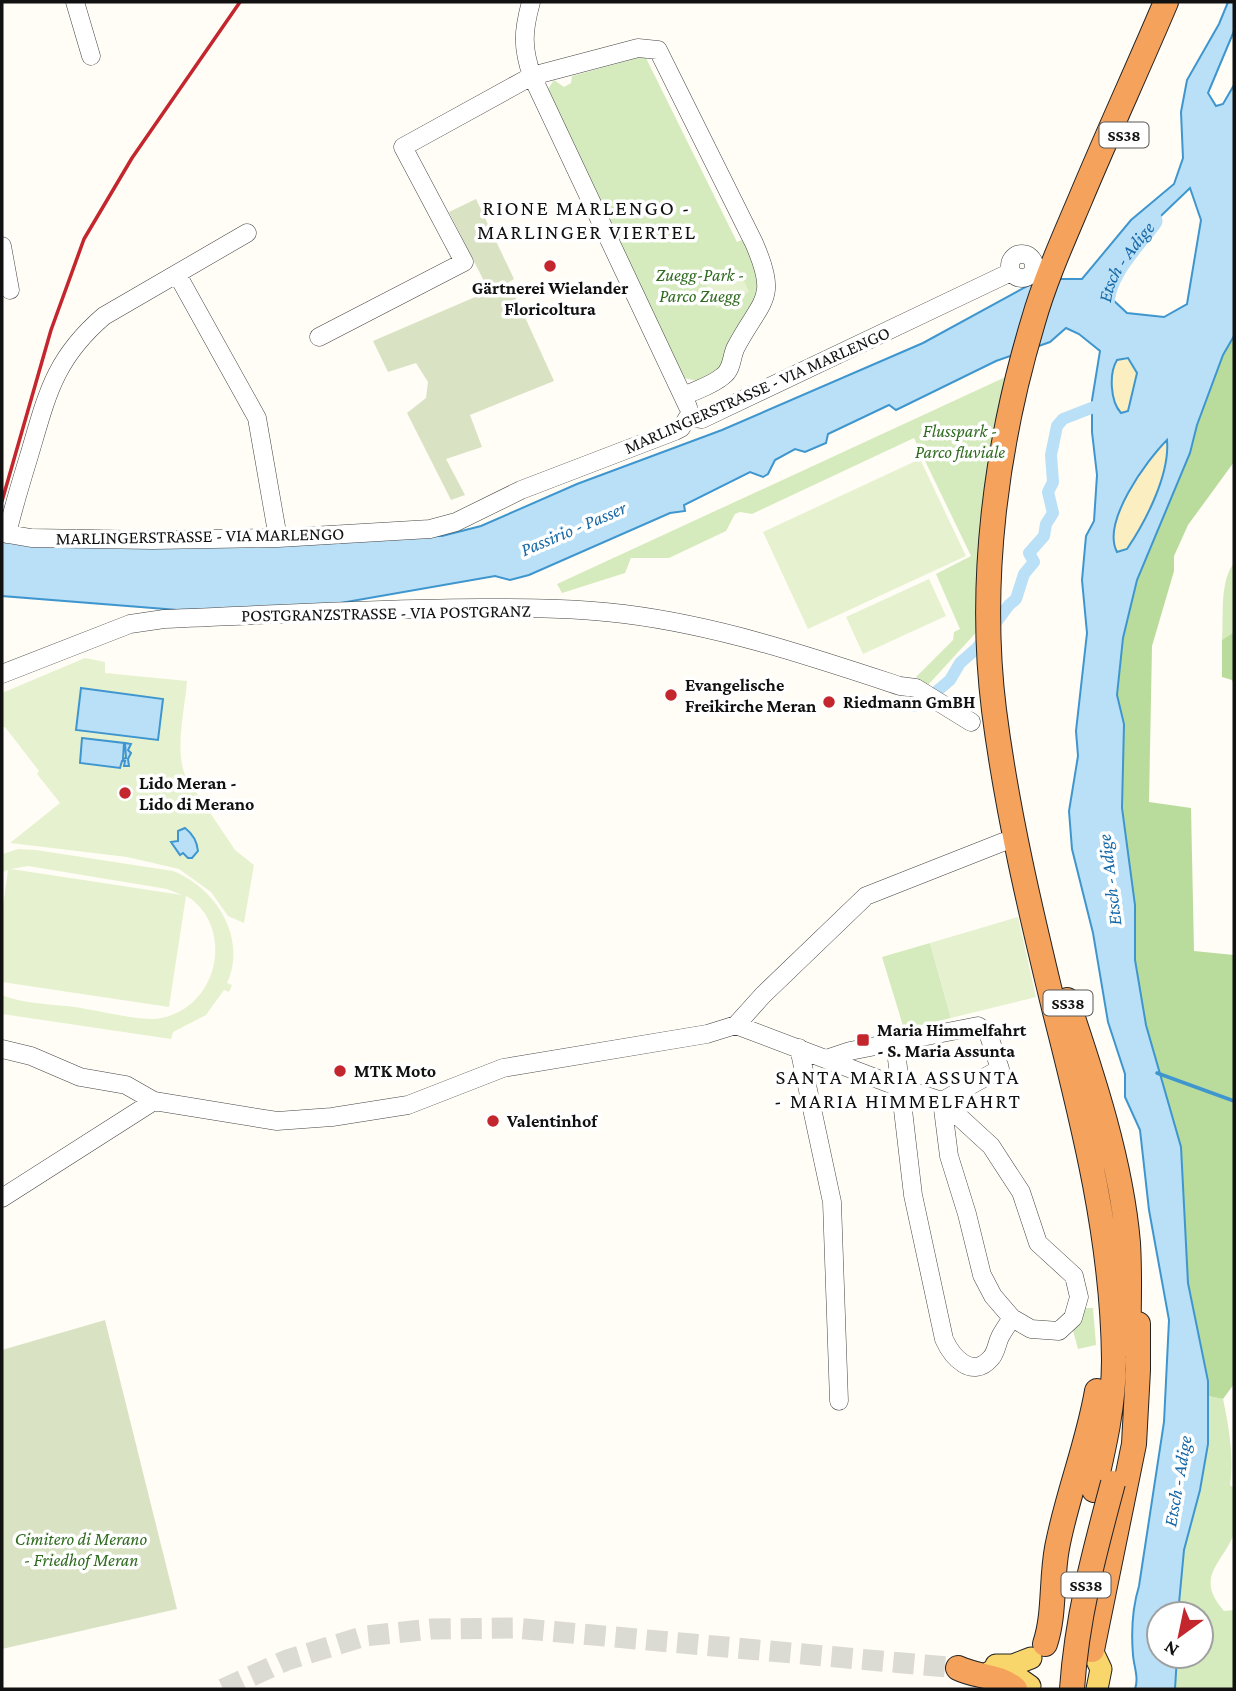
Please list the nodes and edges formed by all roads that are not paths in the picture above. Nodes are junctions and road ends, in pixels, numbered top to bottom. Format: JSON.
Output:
{"nodes":[{"id":1,"x":75,"y":2,"type":"edge"},
{"id":2,"x":531,"y":2,"type":"edge"},
{"id":3,"x":1160,"y":2,"type":"edge"},
{"id":4,"x":1166,"y":2,"type":"edge"},
{"id":5,"x":1179,"y":2,"type":"edge"},
{"id":6,"x":91,"y":56,"type":"dead end"},
{"id":7,"x":1137,"y":70,"type":"junction"},
{"id":8,"x":532,"y":76,"type":"junction"},
{"id":9,"x":247,"y":233,"type":"dead end"},
{"id":10,"x":2,"y":246,"type":"edge"},
{"id":11,"x":1059,"y":265,"type":"junction"},
{"id":12,"x":1011,"y":272,"type":"dead end"},
{"id":13,"x":177,"y":274,"type":"junction"},
{"id":14,"x":10,"y":290,"type":"dead end"},
{"id":15,"x":319,"y":337,"type":"dead end"},
{"id":16,"x":684,"y":396,"type":"junction"},
{"id":17,"x":688,"y":417,"type":"junction"},
{"id":18,"x":4,"y":533,"type":"edge"},
{"id":19,"x":278,"y":538,"type":"junction"},
{"id":20,"x":2,"y":674,"type":"edge"},
{"id":21,"x":1000,"y":710,"type":"junction"},
{"id":22,"x":971,"y":722,"type":"dead end"},
{"id":23,"x":1003,"y":842,"type":"dead end"},
{"id":24,"x":736,"y":1025,"type":"junction"},
{"id":25,"x":895,"y":1042,"type":"junction"},
{"id":26,"x":799,"y":1048,"type":"junction"},
{"id":27,"x":2,"y":1049,"type":"edge"},
{"id":28,"x":826,"y":1059,"type":"junction"},
{"id":29,"x":899,"y":1087,"type":"junction"},
{"id":30,"x":154,"y":1101,"type":"junction"},
{"id":31,"x":942,"y":1101,"type":"junction"},
{"id":32,"x":2,"y":1198,"type":"edge"},
{"id":33,"x":1121,"y":1304,"type":"junction"},
{"id":34,"x":1012,"y":1318,"type":"junction"},
{"id":35,"x":839,"y":1401,"type":"dead end"},
{"id":36,"x":1104,"y":1486,"type":"junction"},
{"id":37,"x":1092,"y":1650,"type":"joint"},
{"id":38,"x":1038,"y":1651,"type":"junction"},
{"id":39,"x":958,"y":1668,"type":"joint"},
{"id":40,"x":1026,"y":1688,"type":"edge"},
{"id":41,"x":1057,"y":1689,"type":"edge"},
{"id":42,"x":1072,"y":1689,"type":"edge"},
{"id":43,"x":1097,"y":1689,"type":"edge"}],
"edges":[{"from":1,"to":6,"type":"street"},
{"from":2,"to":8,"type":"street"},
{"from":3,"to":7,"type":"highway"},
{"from":4,"to":7,"type":"highway","number":"SS38"},
{"from":5,"to":11,"type":"highway","number":"SS38"},
{"from":7,"to":11,"type":"highway","number":"SS38"},
{"from":8,"to":15,"type":"street"},
{"from":8,"to":16,"type":"street"},
{"from":8,"to":16,"type":"street","name":"MARLINGERSTRASSE - VIA MARLENGO"},
{"from":9,"to":13,"type":"street"},
{"from":10,"to":14,"type":"street"},
{"from":11,"to":21,"type":"highway","number":"SS38"},
{"from":11,"to":21,"type":"highway","number":"SS38"},
{"from":12,"to":17,"type":"street","name":"MARLINGERSTRASSE - VIA MARLENGO"},
{"from":13,"to":18,"type":"street"},
{"from":13,"to":19,"type":"street"},
{"from":16,"to":17,"type":"street"},
{"from":17,"to":19,"type":"street","name":"MARLINGERSTRASSE - VIA MARLENGO"},
{"from":18,"to":19,"type":"street","name":"MARLINGERSTRASSE - VIA MARLENGO"},
{"from":20,"to":22,"type":"street","name":"POSTGRANZSTRASSE - VIA POSTGRANZ"},
{"from":21,"to":33,"type":"highway","number":"SS38"},
{"from":21,"to":33,"type":"highway","number":"SS38"},
{"from":23,"to":24,"type":"street"},
{"from":24,"to":26,"type":"street"},
{"from":24,"to":30,"type":"street"},
{"from":25,"to":28,"type":"street"},
{"from":25,"to":29,"type":"street"},
{"from":25,"to":31,"type":"street"},
{"from":26,"to":28,"type":"street"},
{"from":26,"to":35,"type":"street"},
{"from":27,"to":30,"type":"street"},
{"from":28,"to":29,"type":"street"},
{"from":29,"to":31,"type":"street"},
{"from":29,"to":34,"type":"street"},
{"from":30,"to":32,"type":"street"},
{"from":31,"to":34,"type":"street"},
{"from":31,"to":34,"type":"street"},
{"from":33,"to":36,"type":"highway","number":"SS38"},
{"from":33,"to":37,"type":"highway"},
{"from":33,"to":38,"type":"highway"},
{"from":36,"to":41,"type":"highway","number":"SS38"},
{"from":36,"to":42,"type":"highway","number":"SS38","bridge":true},
{"from":37,"to":43,"type":"main road"},
{"from":38,"to":39,"type":"main road"},
{"from":38,"to":40,"type":"main road"},
{"from":39,"to":40,"type":"highway"}]}
